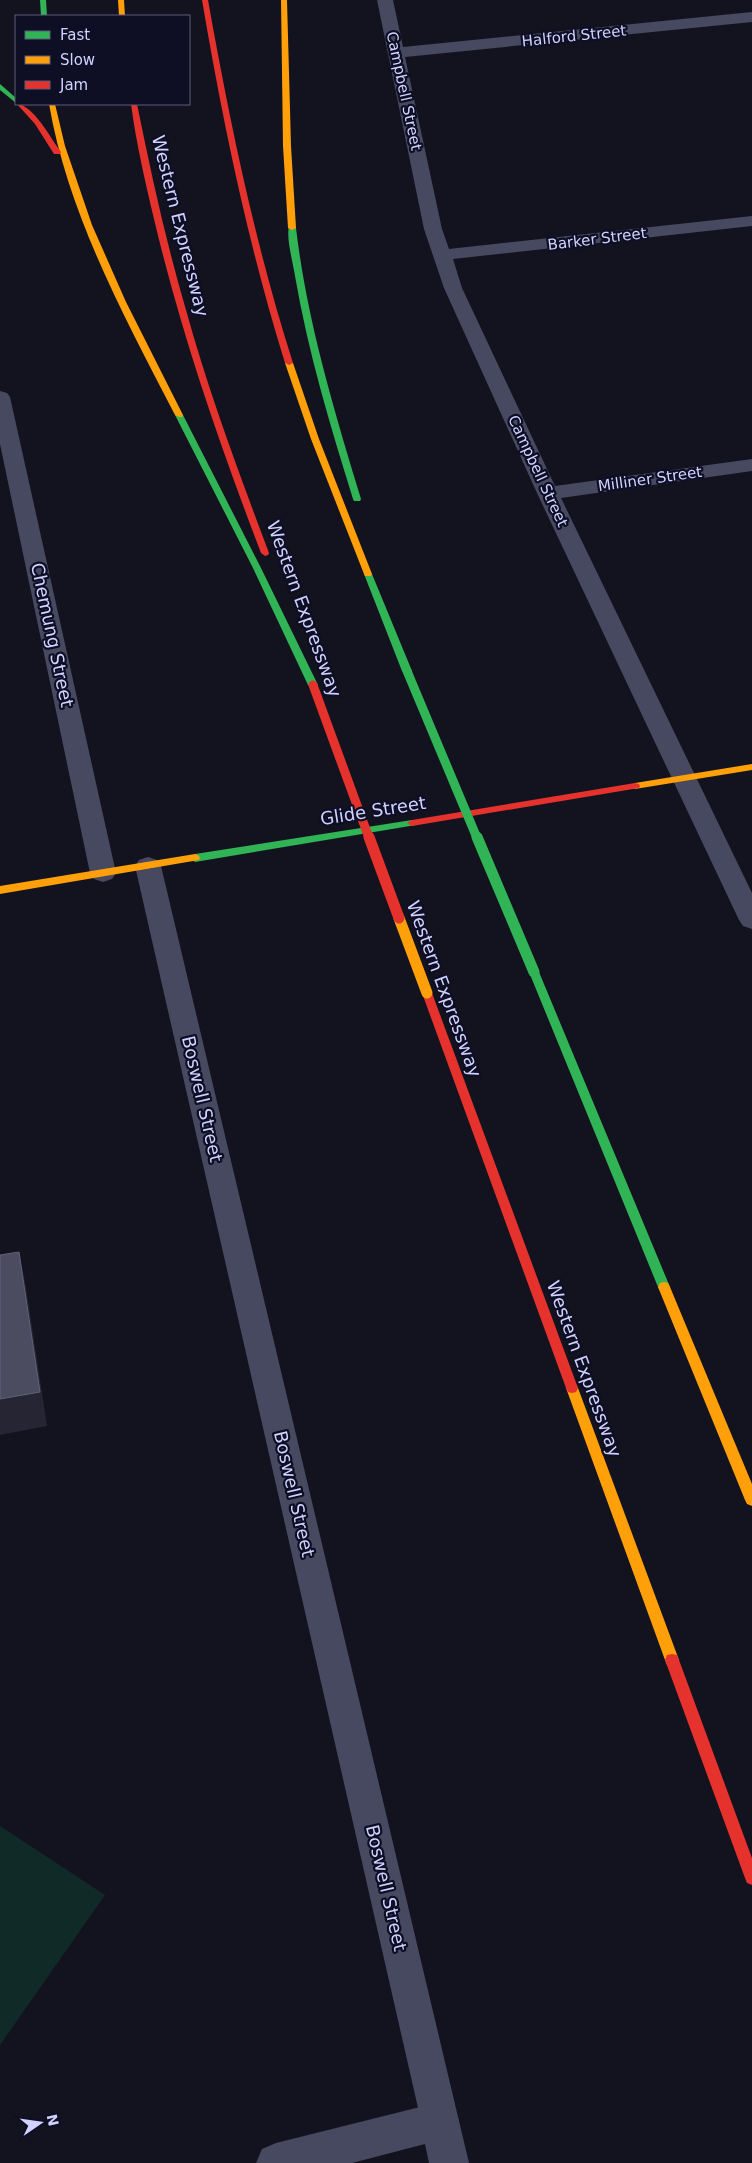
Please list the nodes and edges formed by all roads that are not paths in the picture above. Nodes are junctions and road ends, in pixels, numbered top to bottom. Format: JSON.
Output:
{"nodes":[{"id":1,"x":43,"y":0,"type":"edge"},
{"id":2,"x":121,"y":0,"type":"edge"},
{"id":3,"x":205,"y":0,"type":"edge"},
{"id":4,"x":284,"y":0,"type":"edge"},
{"id":5,"x":385,"y":0,"type":"edge"},
{"id":6,"x":44,"y":15,"type":"edge"},
{"id":7,"x":122,"y":15,"type":"edge"},
{"id":8,"x":752,"y":17,"type":"edge"},
{"id":9,"x":396,"y":53,"type":"junction"},
{"id":10,"x":0,"y":86,"type":"edge"},
{"id":11,"x":15,"y":100,"type":"edge"},
{"id":12,"x":20,"y":105,"type":"edge"},
{"id":13,"x":52,"y":105,"type":"edge"},
{"id":14,"x":134,"y":105,"type":"edge"},
{"id":15,"x":69,"y":179,"type":"junction"},
{"id":16,"x":752,"y":221,"type":"edge"},
{"id":17,"x":441,"y":255,"type":"junction"},
{"id":18,"x":0,"y":397,"type":"edge"},
{"id":19,"x":752,"y":465,"type":"edge"},
{"id":20,"x":548,"y":493,"type":"junction"},
{"id":21,"x":361,"y":513,"type":"dead end"},
{"id":22,"x":374,"y":556,"type":"dead end"},
{"id":23,"x":407,"y":670,"type":"junction"},
{"id":24,"x":313,"y":685,"type":"junction"},
{"id":25,"x":752,"y":767,"type":"edge"},
{"id":26,"x":683,"y":778,"type":"junction"},
{"id":27,"x":148,"y":866,"type":"junction"},
{"id":28,"x":103,"y":873,"type":"junction"},
{"id":29,"x":0,"y":890,"type":"edge"},
{"id":30,"x":752,"y":920,"type":"edge"},
{"id":31,"x":752,"y":1500,"type":"edge"},
{"id":32,"x":752,"y":1878,"type":"edge"},
{"id":33,"x":440,"y":2122,"type":"junction"},
{"id":34,"x":276,"y":2163,"type":"edge"},
{"id":35,"x":449,"y":2163,"type":"edge"}],
"edges":[{"from":1,"to":6,"type":"main road"},
{"from":2,"to":7,"type":"main road"},
{"from":3,"to":23,"type":"main road"},
{"from":4,"to":21,"type":"main road"},
{"from":5,"to":9,"type":"street","name":"Campbell Street"},
{"from":8,"to":9,"type":"street","name":"Halford Street"},
{"from":9,"to":17,"type":"street","name":"Campbell Street"},
{"from":10,"to":11,"type":"main road"},
{"from":12,"to":15,"type":"main road"},
{"from":13,"to":15,"type":"main road"},
{"from":14,"to":24,"type":"main road","name":"Western Expressway"},
{"from":15,"to":24,"type":"main road"},
{"from":16,"to":17,"type":"street","name":"Barker Street"},
{"from":17,"to":20,"type":"street","name":"Campbell Street"},
{"from":18,"to":28,"type":"street","name":"Chemung Street"},
{"from":19,"to":20,"type":"street","name":"Milliner Street"},
{"from":20,"to":26,"type":"street","name":"Campbell Street"},
{"from":22,"to":23,"type":"main road"},
{"from":23,"to":31,"type":"main road","bridge":true},
{"from":24,"to":32,"type":"main road","name":"Western Expressway","bridge":true},
{"from":25,"to":26,"type":"main road","name":"Glide Street"},
{"from":26,"to":27,"type":"main road","name":"Glide Street"},
{"from":26,"to":30,"type":"street","name":"Campbell Street"},
{"from":27,"to":28,"type":"main road","name":"Glide Street"},
{"from":27,"to":33,"type":"street","name":"Boswell Street"},
{"from":28,"to":29,"type":"main road","name":"Glide Street"},
{"from":33,"to":34,"type":"street"},
{"from":33,"to":35,"type":"street","name":"Boswell Street"}]}
